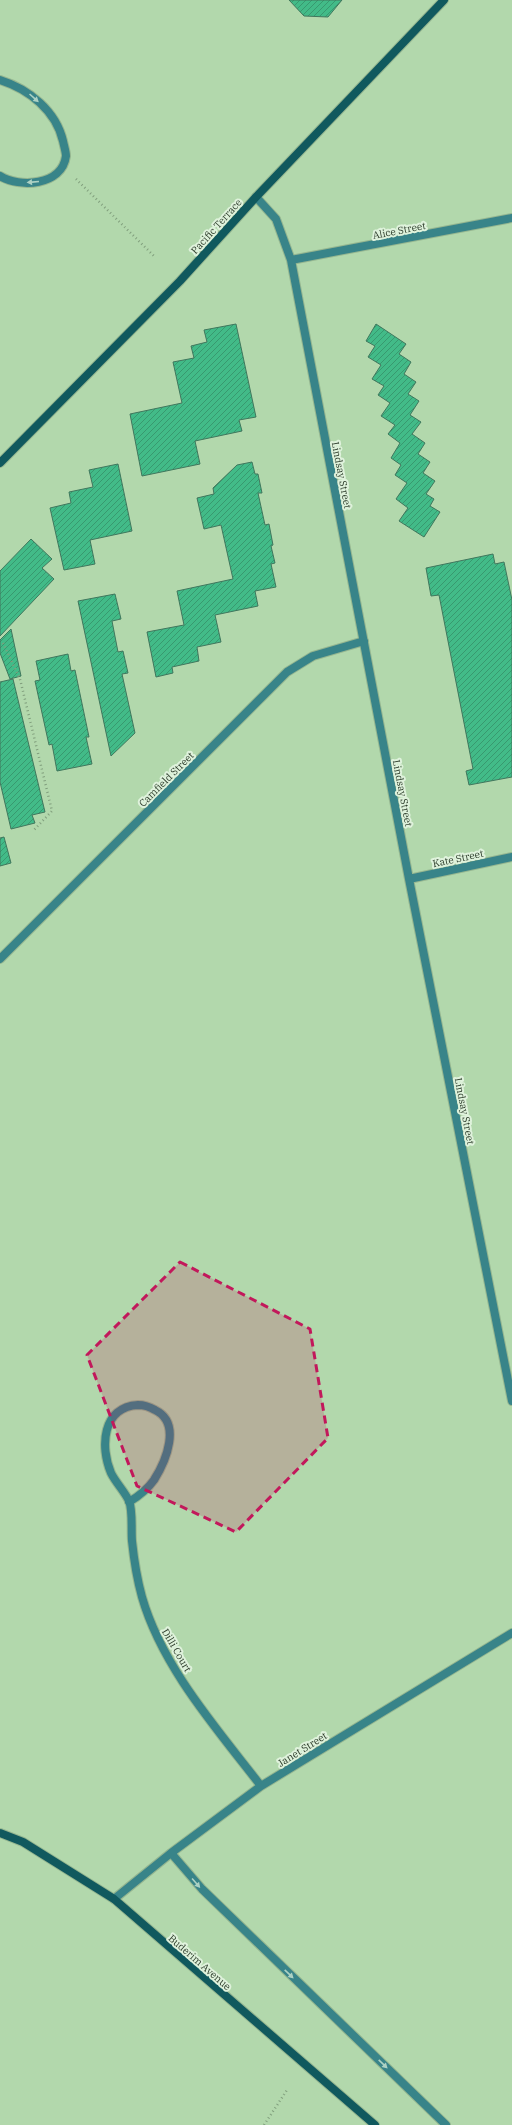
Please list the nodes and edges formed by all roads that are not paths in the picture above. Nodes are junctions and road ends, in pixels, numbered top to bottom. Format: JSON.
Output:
{"nodes":[{"id":1,"x":444,"y":0,"type":"edge"},
{"id":2,"x":0,"y":80,"type":"edge"},
{"id":3,"x":0,"y":176,"type":"edge"},
{"id":4,"x":256,"y":197,"type":"junction"},
{"id":5,"x":512,"y":218,"type":"edge"},
{"id":6,"x":291,"y":260,"type":"junction"},
{"id":7,"x":0,"y":463,"type":"edge"},
{"id":8,"x":364,"y":642,"type":"junction"},
{"id":9,"x":512,"y":857,"type":"edge"},
{"id":10,"x":409,"y":879,"type":"junction"},
{"id":11,"x":0,"y":959,"type":"edge"},
{"id":12,"x":512,"y":1401,"type":"edge"},
{"id":13,"x":129,"y":1502,"type":"junction"},
{"id":14,"x":512,"y":1633,"type":"edge"},
{"id":15,"x":261,"y":1786,"type":"junction"},
{"id":16,"x":0,"y":1833,"type":"edge"},
{"id":17,"x":171,"y":1853,"type":"junction"},
{"id":18,"x":114,"y":1900,"type":"junction"},
{"id":19,"x":374,"y":2125,"type":"edge"},
{"id":20,"x":446,"y":2125,"type":"edge"}],
"edges":[{"from":1,"to":4,"type":"street","name":"Pacific Terrace"},
{"from":2,"to":3,"type":"street","one_way":true},
{"from":4,"to":6,"type":"street","name":"Lindsay Street"},
{"from":4,"to":7,"type":"street","name":"Pacific Terrace"},
{"from":5,"to":6,"type":"street","name":"Alice Street"},
{"from":6,"to":8,"type":"street","name":"Lindsay Street"},
{"from":8,"to":10,"type":"street","name":"Lindsay Street"},
{"from":8,"to":11,"type":"street","name":"Camfield Street"},
{"from":9,"to":10,"type":"street","name":"Kate Street"},
{"from":10,"to":12,"type":"street","name":"Lindsay Street"},
{"from":13,"to":13,"type":"street","name":"Dilli Court"},
{"from":13,"to":15,"type":"street","name":"Dilli Court"},
{"from":14,"to":15,"type":"street","name":"Janet Street"},
{"from":15,"to":17,"type":"street","name":"Janet Street"},
{"from":16,"to":18,"type":"street","name":"Buderim Avenue"},
{"from":17,"to":18,"type":"street","name":"Janet Street"},
{"from":17,"to":20,"type":"street","one_way":true},
{"from":18,"to":19,"type":"street","name":"Buderim Avenue"}]}
